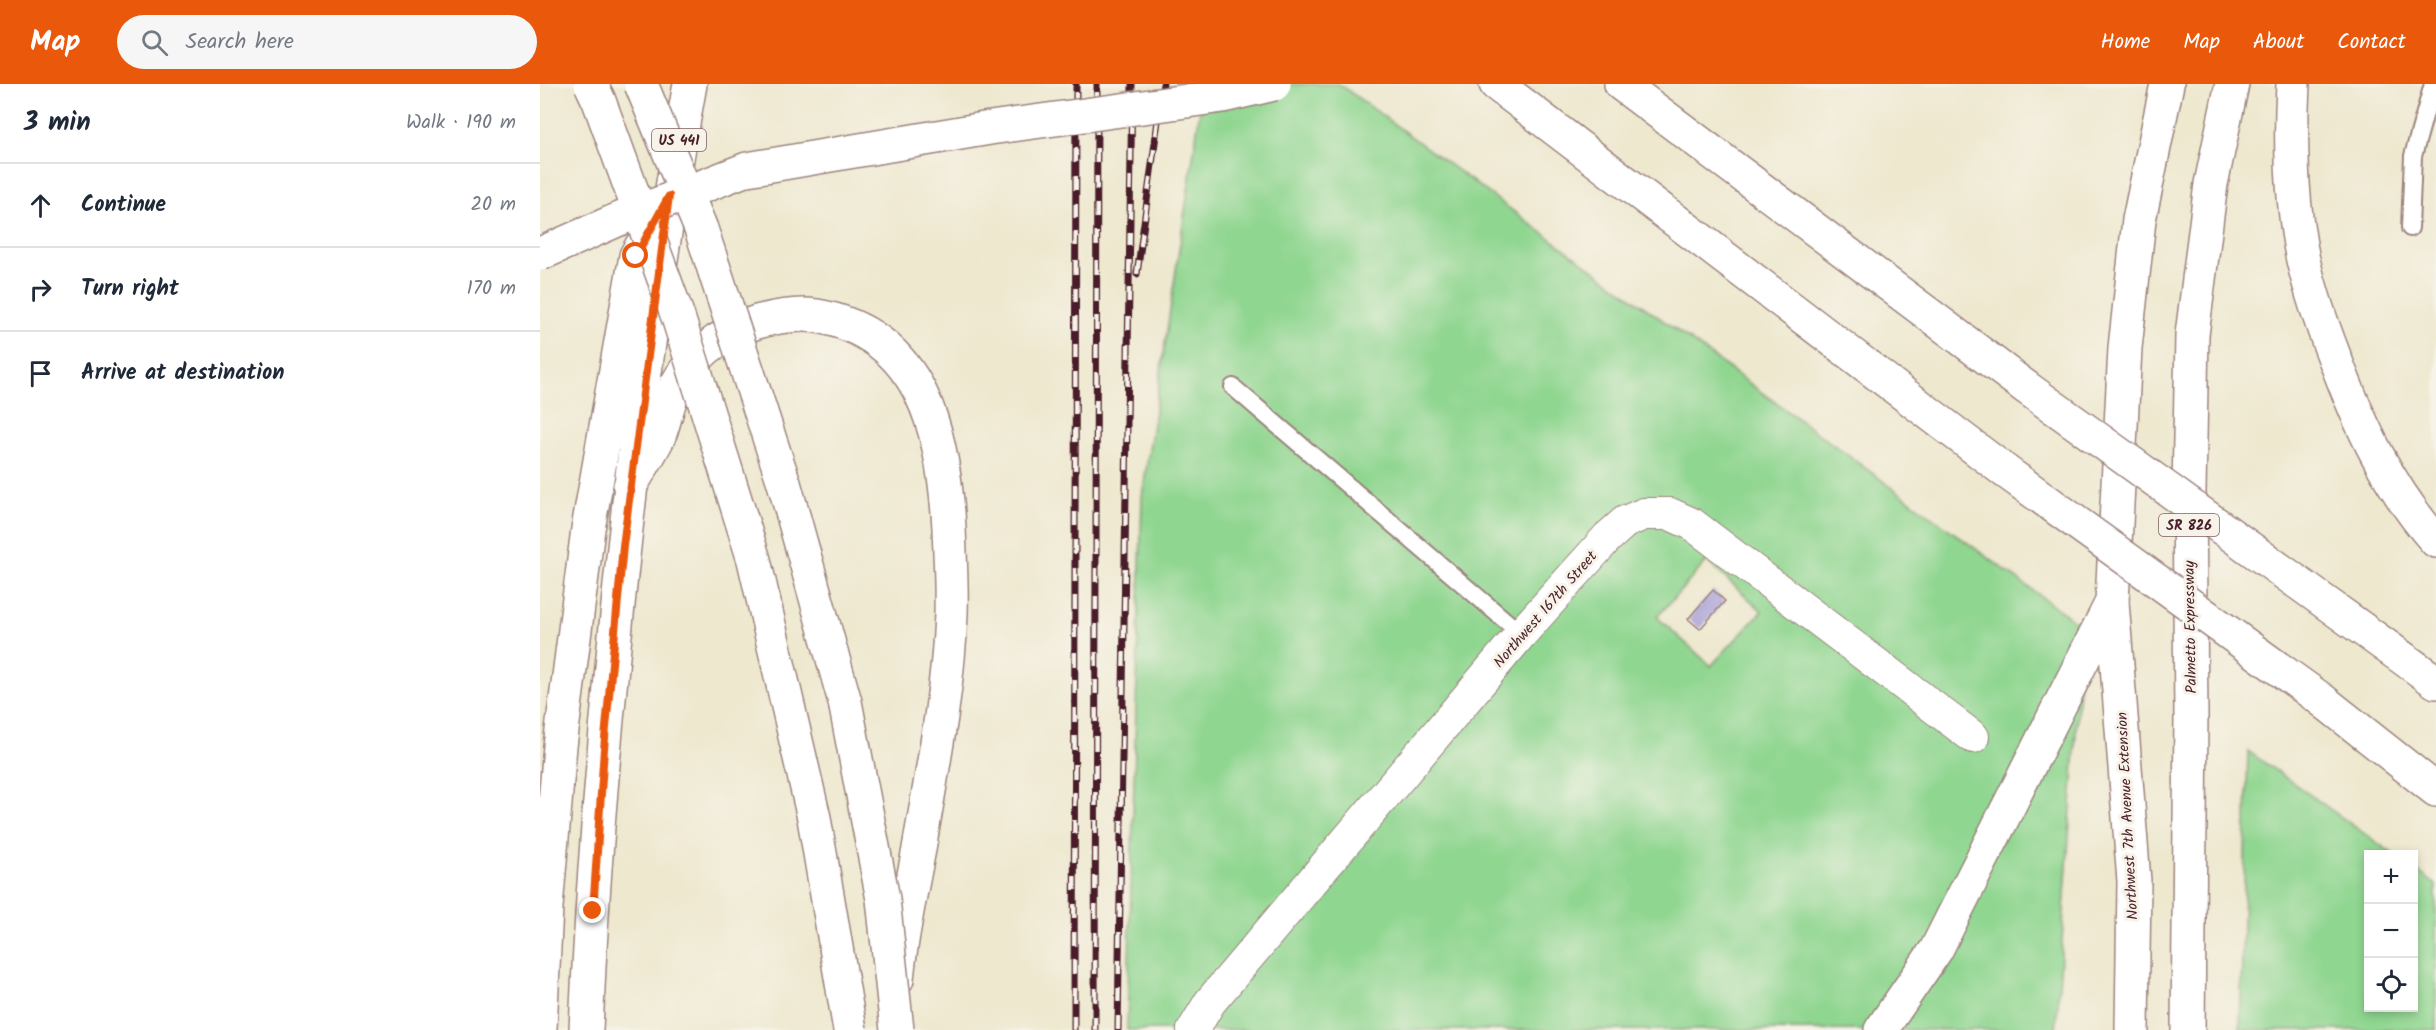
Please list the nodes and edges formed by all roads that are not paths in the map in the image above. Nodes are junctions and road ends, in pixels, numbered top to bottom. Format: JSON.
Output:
{"nodes":[{"id":1,"x":591,"y":84,"type":"edge"},
{"id":2,"x":641,"y":84,"type":"edge"},
{"id":3,"x":690,"y":84,"type":"edge"},
{"id":4,"x":1274,"y":84,"type":"edge"},
{"id":5,"x":1496,"y":84,"type":"edge"},
{"id":6,"x":1621,"y":84,"type":"edge"},
{"id":7,"x":2166,"y":84,"type":"edge"},
{"id":8,"x":2232,"y":84,"type":"edge"},
{"id":9,"x":2293,"y":84,"type":"edge"},
{"id":10,"x":2433,"y":84,"type":"edge"},
{"id":11,"x":669,"y":196,"type":"junction"},
{"id":12,"x":2410,"y":228,"type":"dead end"},
{"id":13,"x":540,"y":254,"type":"edge"},
{"id":14,"x":1233,"y":387,"type":"dead end"},
{"id":15,"x":630,"y":486,"type":"junction"},
{"id":16,"x":2436,"y":541,"type":"edge"},
{"id":17,"x":2112,"y":602,"type":"junction"},
{"id":18,"x":1521,"y":634,"type":"junction"},
{"id":19,"x":2436,"y":682,"type":"edge"},
{"id":20,"x":1974,"y":737,"type":"dead end"},
{"id":21,"x":2436,"y":790,"type":"edge"},
{"id":22,"x":2188,"y":969,"type":"junction"},
{"id":23,"x":1194,"y":1027,"type":"edge"},
{"id":24,"x":540,"y":1028,"type":"edge"},
{"id":25,"x":586,"y":1030,"type":"edge"},
{"id":26,"x":850,"y":1030,"type":"edge"},
{"id":27,"x":892,"y":1030,"type":"edge"},
{"id":28,"x":897,"y":1030,"type":"edge"},
{"id":29,"x":1881,"y":1030,"type":"edge"},
{"id":30,"x":2132,"y":1030,"type":"edge"},
{"id":31,"x":2188,"y":1030,"type":"edge"},
{"id":32,"x":2202,"y":1030,"type":"edge"}],
"edges":[{"from":1,"to":26,"type":"main road","bridge":true},
{"from":2,"to":28,"type":"main road","bridge":true},
{"from":3,"to":11,"type":"main road","number":"US 441"},
{"from":4,"to":13,"type":"main road","bridge":true},
{"from":5,"to":21,"type":"main road","bridge":true},
{"from":6,"to":19,"type":"main road","bridge":true},
{"from":7,"to":17,"type":"main road"},
{"from":8,"to":22,"type":"main road","name":"Palmetto Expressway","number":"SR 826"},
{"from":9,"to":16,"type":"main road"},
{"from":10,"to":12,"type":"lane"},
{"from":11,"to":15,"type":"main road","number":"US 441"},
{"from":11,"to":24,"type":"main road"},
{"from":14,"to":18,"type":"lane"},
{"from":15,"to":25,"type":"main road","number":"US 441"},
{"from":15,"to":27,"type":"main road"},
{"from":17,"to":29,"type":"main road"},
{"from":17,"to":30,"type":"main road","name":"Northwest 7th Avenue Extension"},
{"from":18,"to":20,"type":"street","name":"Northwest 167th Street"},
{"from":18,"to":23,"type":"street","name":"Northwest 167th Street"},
{"from":22,"to":31,"type":"main road","name":"Palmetto Expressway","number":"SR 826"},
{"from":22,"to":32,"type":"main road"}]}
